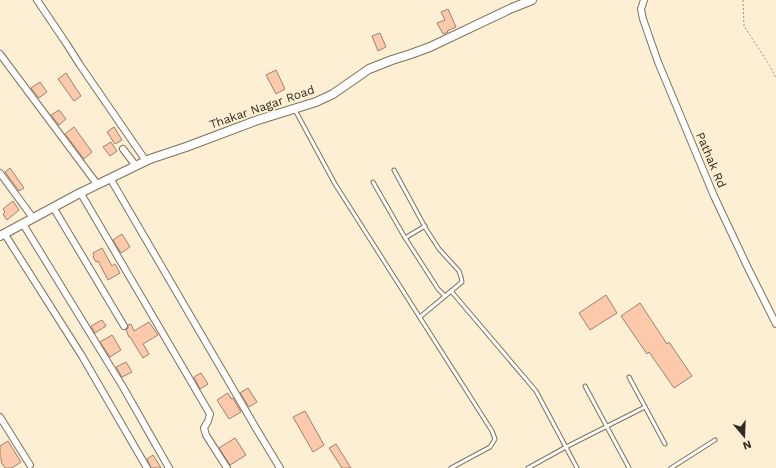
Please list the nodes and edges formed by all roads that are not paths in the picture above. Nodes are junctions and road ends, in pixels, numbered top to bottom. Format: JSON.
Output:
{"nodes":[{"id":1,"x":37,"y":0,"type":"edge"},
{"id":2,"x":532,"y":0,"type":"edge"},
{"id":3,"x":644,"y":0,"type":"edge"},
{"id":4,"x":0,"y":54,"type":"edge"},
{"id":5,"x":294,"y":109,"type":"junction"},
{"id":6,"x":123,"y":149,"type":"dead end"},
{"id":7,"x":146,"y":161,"type":"junction"},
{"id":8,"x":136,"y":166,"type":"junction"},
{"id":9,"x":394,"y":170,"type":"dead end"},
{"id":10,"x":0,"y":173,"type":"edge"},
{"id":11,"x":110,"y":178,"type":"junction"},
{"id":12,"x":373,"y":182,"type":"dead end"},
{"id":13,"x":98,"y":184,"type":"junction"},
{"id":14,"x":80,"y":192,"type":"junction"},
{"id":15,"x":53,"y":207,"type":"junction"},
{"id":16,"x":33,"y":218,"type":"junction"},
{"id":17,"x":22,"y":224,"type":"junction"},
{"id":18,"x":425,"y":226,"type":"junction"},
{"id":19,"x":2,"y":235,"type":"edge"},
{"id":20,"x":405,"y":238,"type":"junction"},
{"id":21,"x":451,"y":291,"type":"junction"},
{"id":22,"x":445,"y":296,"type":"junction"},
{"id":23,"x":420,"y":317,"type":"junction"},
{"id":24,"x":776,"y":324,"type":"edge"},
{"id":25,"x":124,"y":326,"type":"dead end"},
{"id":26,"x":629,"y":377,"type":"dead end"},
{"id":27,"x":585,"y":386,"type":"dead end"},
{"id":28,"x":645,"y":407,"type":"junction"},
{"id":29,"x":0,"y":417,"type":"edge"},
{"id":30,"x":607,"y":426,"type":"junction"},
{"id":31,"x":715,"y":440,"type":"dead end"},
{"id":32,"x":665,"y":444,"type":"dead end"},
{"id":33,"x":566,"y":447,"type":"junction"},
{"id":34,"x":30,"y":464,"type":"dead end"},
{"id":35,"x":530,"y":467,"type":"edge"},
{"id":36,"x":147,"y":468,"type":"edge"},
{"id":37,"x":170,"y":468,"type":"edge"},
{"id":38,"x":227,"y":468,"type":"edge"},
{"id":39,"x":280,"y":468,"type":"edge"},
{"id":40,"x":451,"y":468,"type":"edge"},
{"id":41,"x":577,"y":468,"type":"edge"},
{"id":42,"x":629,"y":468,"type":"edge"},
{"id":43,"x":671,"y":468,"type":"edge"}],
"edges":[{"from":1,"to":7,"type":"street"},
{"from":2,"to":5,"type":"street","name":"Thakar Nagar Road"},
{"from":3,"to":24,"type":"street","name":"Pathak Rd"},
{"from":4,"to":13,"type":"street"},
{"from":5,"to":7,"type":"street","name":"Thakar Nagar Road"},
{"from":5,"to":23,"type":"lane"},
{"from":6,"to":8,"type":"street"},
{"from":7,"to":8,"type":"street","name":"Thakar Nagar Road"},
{"from":8,"to":11,"type":"street","name":"Thakar Nagar Road"},
{"from":9,"to":18,"type":"lane"},
{"from":10,"to":16,"type":"street"},
{"from":11,"to":13,"type":"street","name":"Thakar Nagar Road"},
{"from":11,"to":39,"type":"street"},
{"from":12,"to":20,"type":"lane"},
{"from":13,"to":14,"type":"street","name":"Thakar Nagar Road"},
{"from":14,"to":15,"type":"street","name":"Thakar Nagar Road"},
{"from":14,"to":38,"type":"street"},
{"from":15,"to":16,"type":"street","name":"Thakar Nagar Road"},
{"from":15,"to":25,"type":"street"},
{"from":16,"to":17,"type":"street","name":"Thakar Nagar Road"},
{"from":17,"to":19,"type":"street","name":"Thakar Nagar Road"},
{"from":17,"to":37,"type":"street"},
{"from":18,"to":20,"type":"lane"},
{"from":18,"to":21,"type":"lane"},
{"from":19,"to":36,"type":"street"},
{"from":20,"to":22,"type":"lane"},
{"from":21,"to":22,"type":"lane"},
{"from":21,"to":33,"type":"lane"},
{"from":22,"to":23,"type":"lane"},
{"from":23,"to":40,"type":"lane"},
{"from":26,"to":28,"type":"lane"},
{"from":27,"to":30,"type":"lane"},
{"from":28,"to":30,"type":"lane"},
{"from":28,"to":32,"type":"lane"},
{"from":29,"to":34,"type":"street"},
{"from":30,"to":33,"type":"lane"},
{"from":30,"to":42,"type":"lane"},
{"from":31,"to":43,"type":"lane"},
{"from":33,"to":35,"type":"lane"},
{"from":33,"to":41,"type":"lane"}]}
